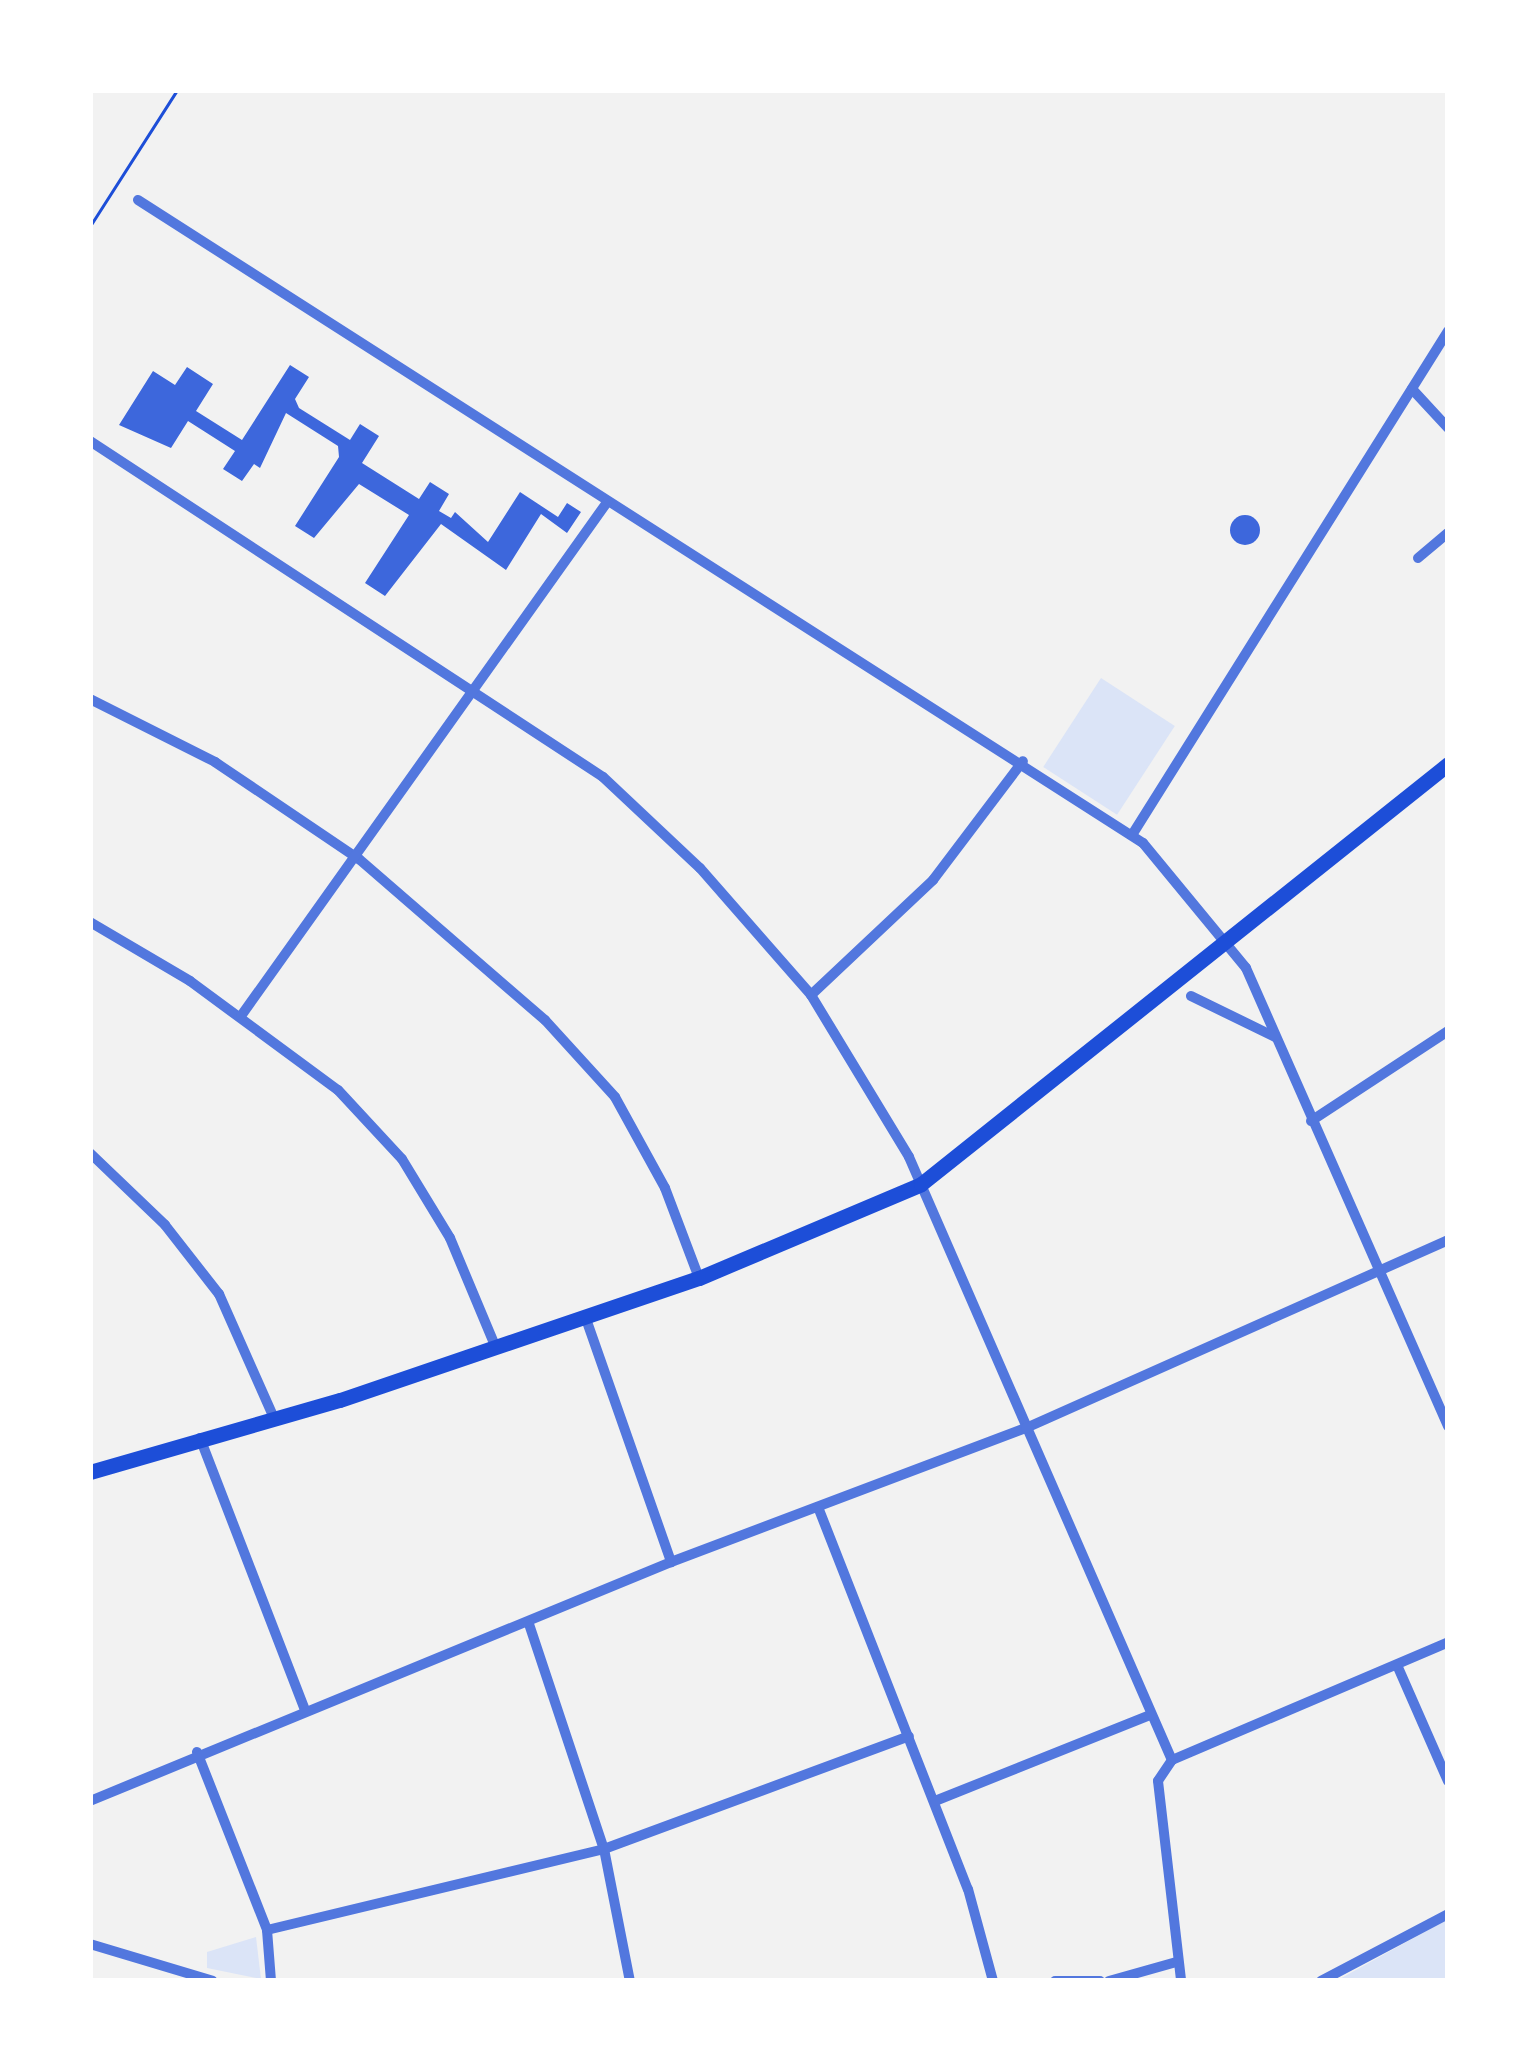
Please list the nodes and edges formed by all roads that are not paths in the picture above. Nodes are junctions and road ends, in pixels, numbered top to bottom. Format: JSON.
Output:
{"nodes":[{"id":1,"x":138,"y":200,"type":"dead end"},
{"id":2,"x":1448,"y":331,"type":"edge"},
{"id":3,"x":1412,"y":389,"type":"junction"},
{"id":4,"x":1448,"y":428,"type":"edge"},
{"id":5,"x":90,"y":441,"type":"edge"},
{"id":6,"x":608,"y":501,"type":"junction"},
{"id":7,"x":1448,"y":533,"type":"edge"},
{"id":8,"x":1418,"y":558,"type":"dead end"},
{"id":9,"x":478,"y":688,"type":"junction"},
{"id":10,"x":90,"y":699,"type":"edge"},
{"id":11,"x":1023,"y":761,"type":"junction"},
{"id":12,"x":1448,"y":764,"type":"edge"},
{"id":13,"x":1132,"y":835,"type":"junction"},
{"id":14,"x":359,"y":859,"type":"junction"},
{"id":15,"x":90,"y":922,"type":"edge"},
{"id":16,"x":1228,"y":944,"type":"junction"},
{"id":17,"x":811,"y":995,"type":"junction"},
{"id":18,"x":1191,"y":996,"type":"dead end"},
{"id":19,"x":241,"y":1016,"type":"junction"},
{"id":20,"x":1448,"y":1031,"type":"edge"},
{"id":21,"x":1275,"y":1037,"type":"junction"},
{"id":22,"x":1311,"y":1121,"type":"junction"},
{"id":23,"x":90,"y":1153,"type":"edge"},
{"id":24,"x":921,"y":1184,"type":"junction"},
{"id":25,"x":1448,"y":1240,"type":"edge"},
{"id":26,"x":1378,"y":1271,"type":"junction"},
{"id":27,"x":699,"y":1278,"type":"junction"},
{"id":28,"x":585,"y":1316,"type":"junction"},
{"id":29,"x":496,"y":1348,"type":"junction"},
{"id":30,"x":274,"y":1418,"type":"junction"},
{"id":31,"x":1448,"y":1426,"type":"edge"},
{"id":32,"x":1025,"y":1428,"type":"junction"},
{"id":33,"x":200,"y":1438,"type":"junction"},
{"id":34,"x":90,"y":1472,"type":"edge"},
{"id":35,"x":818,"y":1507,"type":"junction"},
{"id":36,"x":670,"y":1562,"type":"junction"},
{"id":37,"x":529,"y":1624,"type":"junction"},
{"id":38,"x":1448,"y":1642,"type":"edge"},
{"id":39,"x":1396,"y":1665,"type":"junction"},
{"id":40,"x":305,"y":1710,"type":"junction"},
{"id":41,"x":1150,"y":1715,"type":"junction"},
{"id":42,"x":909,"y":1736,"type":"junction"},
{"id":43,"x":197,"y":1753,"type":"junction"},
{"id":44,"x":1172,"y":1760,"type":"junction"},
{"id":45,"x":1448,"y":1781,"type":"edge"},
{"id":46,"x":90,"y":1801,"type":"edge"},
{"id":47,"x":934,"y":1801,"type":"junction"},
{"id":48,"x":604,"y":1849,"type":"junction"},
{"id":49,"x":1448,"y":1914,"type":"edge"},
{"id":50,"x":268,"y":1930,"type":"junction"},
{"id":51,"x":90,"y":1944,"type":"edge"},
{"id":52,"x":1177,"y":1962,"type":"junction"},
{"id":53,"x":213,"y":1981,"type":"edge"},
{"id":54,"x":272,"y":1981,"type":"edge"},
{"id":55,"x":630,"y":1981,"type":"edge"},
{"id":56,"x":993,"y":1981,"type":"edge"},
{"id":57,"x":1055,"y":1981,"type":"edge"},
{"id":58,"x":1104,"y":1981,"type":"edge"},
{"id":59,"x":1181,"y":1981,"type":"edge"},
{"id":60,"x":1321,"y":1981,"type":"edge"}],
"edges":[{"from":1,"to":6,"type":"street"},
{"from":2,"to":3,"type":"street"},
{"from":3,"to":4,"type":"street"},
{"from":3,"to":13,"type":"street"},
{"from":5,"to":9,"type":"street"},
{"from":6,"to":9,"type":"street"},
{"from":6,"to":11,"type":"street"},
{"from":7,"to":8,"type":"street"},
{"from":9,"to":14,"type":"street"},
{"from":9,"to":17,"type":"street"},
{"from":10,"to":14,"type":"street"},
{"from":11,"to":13,"type":"street"},
{"from":11,"to":17,"type":"street"},
{"from":12,"to":16,"type":"main road"},
{"from":13,"to":16,"type":"street"},
{"from":14,"to":19,"type":"street"},
{"from":14,"to":27,"type":"street"},
{"from":15,"to":19,"type":"street"},
{"from":16,"to":21,"type":"street"},
{"from":16,"to":24,"type":"main road"},
{"from":17,"to":24,"type":"street"},
{"from":18,"to":21,"type":"street"},
{"from":19,"to":29,"type":"street"},
{"from":20,"to":22,"type":"street"},
{"from":21,"to":22,"type":"street"},
{"from":22,"to":26,"type":"street"},
{"from":23,"to":30,"type":"street"},
{"from":24,"to":27,"type":"main road"},
{"from":24,"to":32,"type":"street"},
{"from":25,"to":26,"type":"street"},
{"from":26,"to":31,"type":"street"},
{"from":26,"to":32,"type":"street"},
{"from":27,"to":28,"type":"main road"},
{"from":28,"to":29,"type":"main road"},
{"from":28,"to":36,"type":"street"},
{"from":29,"to":30,"type":"main road"},
{"from":30,"to":33,"type":"main road"},
{"from":32,"to":35,"type":"street"},
{"from":32,"to":41,"type":"street"},
{"from":33,"to":34,"type":"main road"},
{"from":33,"to":40,"type":"street"},
{"from":35,"to":36,"type":"street"},
{"from":35,"to":42,"type":"street"},
{"from":36,"to":37,"type":"street"},
{"from":37,"to":40,"type":"street"},
{"from":37,"to":48,"type":"street"},
{"from":38,"to":39,"type":"street"},
{"from":39,"to":44,"type":"street"},
{"from":39,"to":45,"type":"street"},
{"from":40,"to":43,"type":"street"},
{"from":41,"to":44,"type":"street"},
{"from":41,"to":47,"type":"street"},
{"from":42,"to":47,"type":"street"},
{"from":42,"to":48,"type":"street"},
{"from":43,"to":46,"type":"street"},
{"from":43,"to":50,"type":"street"},
{"from":44,"to":52,"type":"street"},
{"from":47,"to":56,"type":"street"},
{"from":48,"to":50,"type":"street"},
{"from":48,"to":55,"type":"street"},
{"from":49,"to":60,"type":"street"},
{"from":50,"to":54,"type":"street"},
{"from":51,"to":53,"type":"street"},
{"from":52,"to":58,"type":"street"},
{"from":52,"to":59,"type":"street"},
{"from":57,"to":58,"type":"street"}]}
